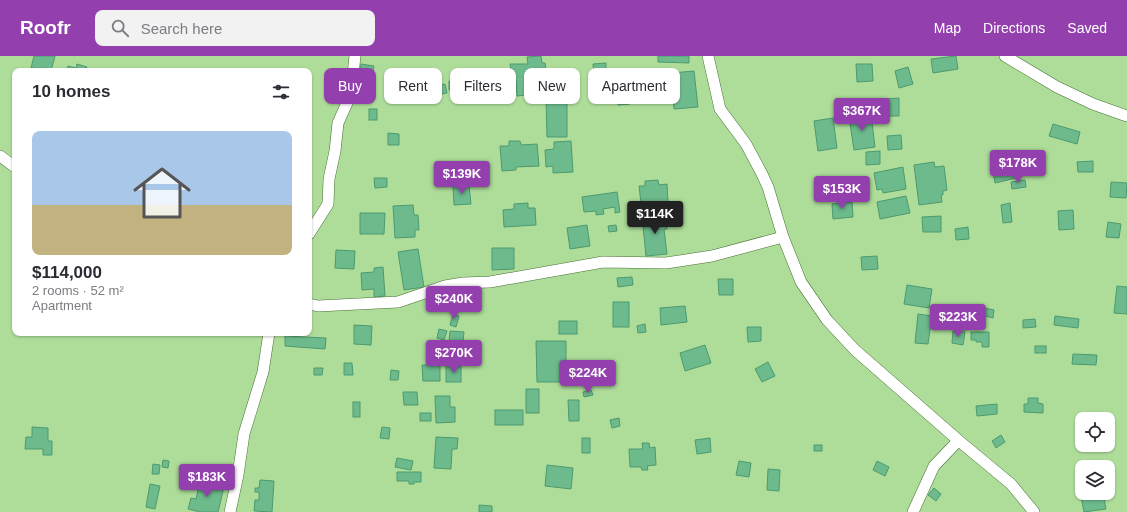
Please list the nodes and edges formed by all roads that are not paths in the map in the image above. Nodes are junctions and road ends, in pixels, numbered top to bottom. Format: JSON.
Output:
{"nodes":[{"id":1,"x":355,"y":56,"type":"edge"},
{"id":2,"x":708,"y":56,"type":"edge"},
{"id":3,"x":1005,"y":56,"type":"edge"},
{"id":4,"x":1127,"y":116,"type":"edge"},
{"id":5,"x":0,"y":156,"type":"edge"},
{"id":6,"x":12,"y":165,"type":"edge"},
{"id":7,"x":312,"y":229,"type":"edge"},
{"id":8,"x":784,"y":237,"type":"junction"},
{"id":9,"x":312,"y":305,"type":"edge"},
{"id":10,"x":269,"y":336,"type":"edge"},
{"id":11,"x":958,"y":440,"type":"junction"},
{"id":12,"x":230,"y":512,"type":"edge"},
{"id":13,"x":913,"y":512,"type":"edge"},
{"id":14,"x":1034,"y":512,"type":"edge"}],
"edges":[{"from":1,"to":7,"type":"street"},
{"from":2,"to":8,"type":"street"},
{"from":3,"to":4,"type":"street"},
{"from":5,"to":6,"type":"street"},
{"from":8,"to":9,"type":"street"},
{"from":8,"to":11,"type":"street"},
{"from":10,"to":12,"type":"street"},
{"from":11,"to":13,"type":"street"},
{"from":11,"to":14,"type":"street"}]}
